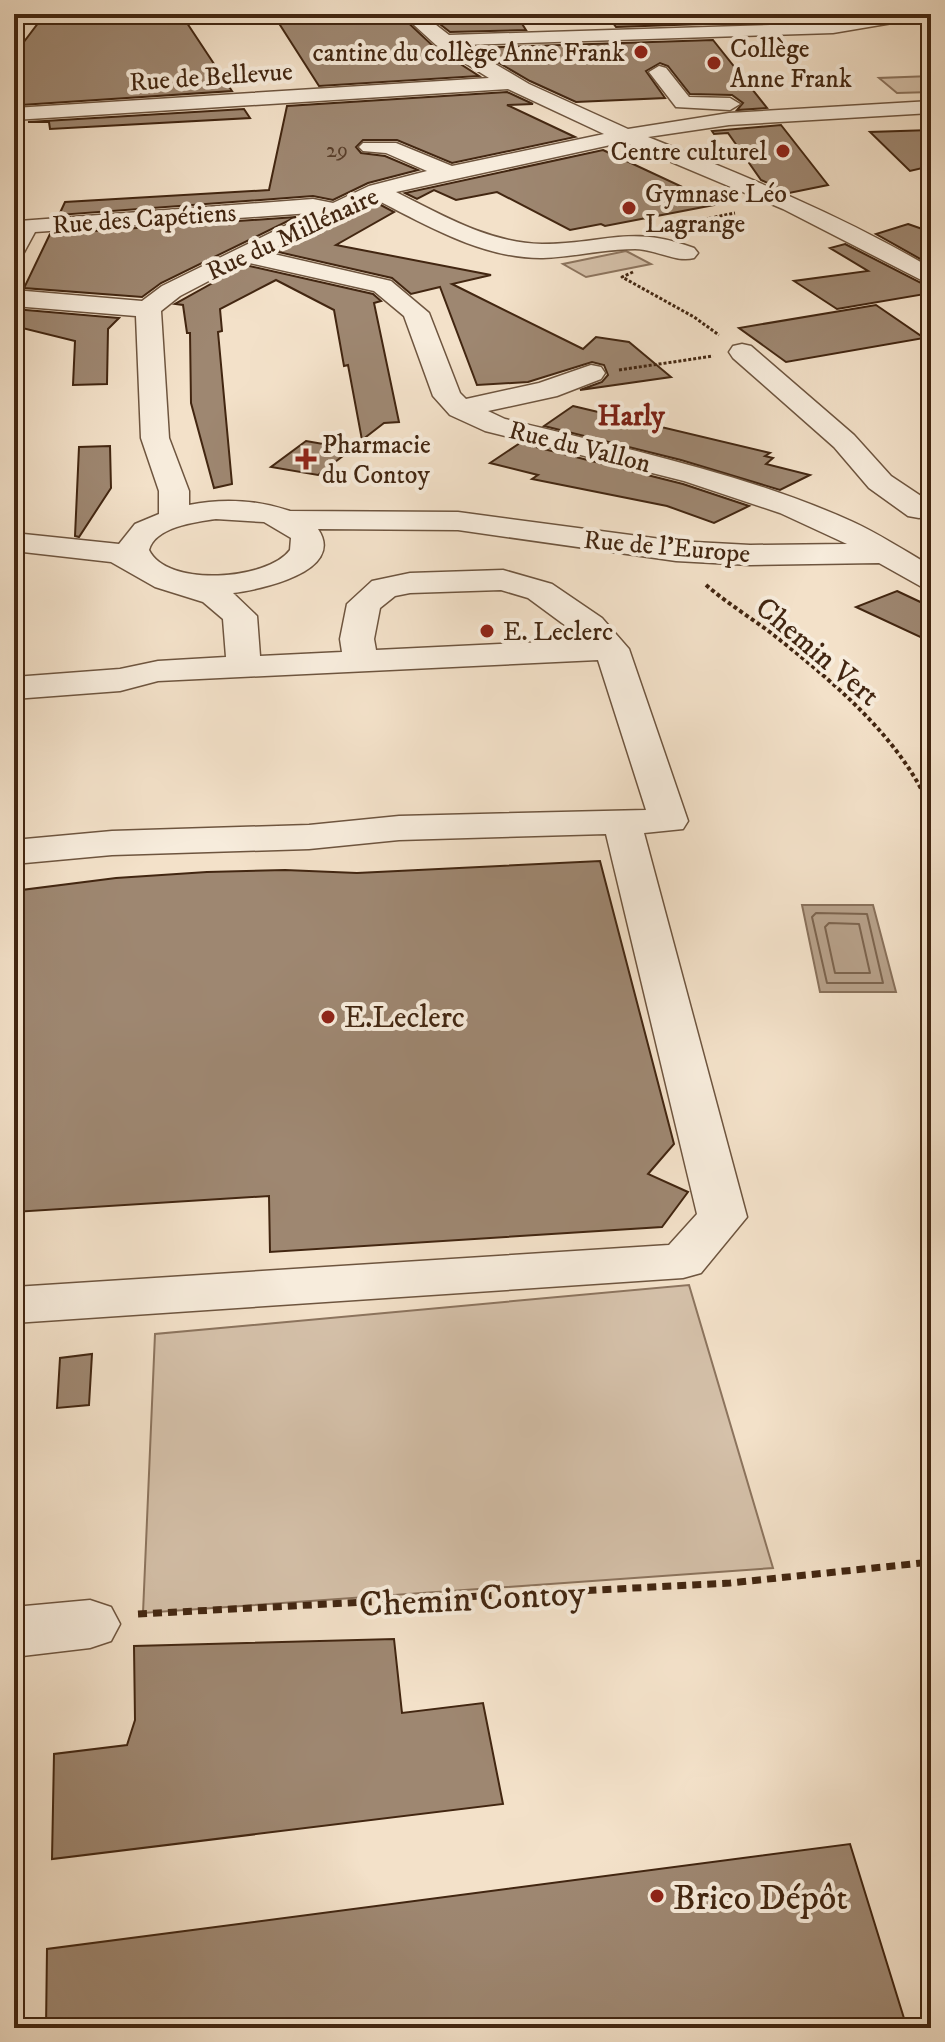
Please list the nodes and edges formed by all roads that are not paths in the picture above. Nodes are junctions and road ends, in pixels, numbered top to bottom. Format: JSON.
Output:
{"nodes":[{"id":1,"x":411,"y":14,"type":"edge"},
{"id":2,"x":916,"y":14,"type":"edge"},
{"id":3,"x":443,"y":41,"type":"junction"},
{"id":4,"x":659,"y":72,"type":"dead end"},
{"id":5,"x":508,"y":83,"type":"junction"},
{"id":6,"x":683,"y":103,"type":"junction"},
{"id":7,"x":653,"y":104,"type":"dead end"},
{"id":8,"x":931,"y":108,"type":"edge"},
{"id":9,"x":14,"y":114,"type":"edge"},
{"id":10,"x":780,"y":115,"type":"junction"},
{"id":11,"x":757,"y":117,"type":"junction"},
{"id":12,"x":931,"y":124,"type":"edge"},
{"id":13,"x":625,"y":135,"type":"junction"},
{"id":14,"x":370,"y":147,"type":"dead end"},
{"id":15,"x":448,"y":172,"type":"junction"},
{"id":16,"x":377,"y":191,"type":"junction"},
{"id":17,"x":336,"y":210,"type":"junction"},
{"id":18,"x":14,"y":251,"type":"edge"},
{"id":19,"x":686,"y":253,"type":"dead end"},
{"id":20,"x":242,"y":254,"type":"junction"},
{"id":21,"x":931,"y":278,"type":"edge"},
{"id":22,"x":14,"y":298,"type":"edge"},
{"id":23,"x":148,"y":309,"type":"junction"},
{"id":24,"x":742,"y":352,"type":"road end"},
{"id":25,"x":591,"y":373,"type":"road end"},
{"id":26,"x":460,"y":409,"type":"junction"},
{"id":27,"x":174,"y":504,"type":"junction"},
{"id":28,"x":925,"y":508,"type":"edge"},
{"id":29,"x":287,"y":520,"type":"junction"},
{"id":30,"x":404,"y":520,"type":"junction"},
{"id":31,"x":843,"y":529,"type":"junction"},
{"id":32,"x":27,"y":543,"type":"edge"},
{"id":33,"x":309,"y":546,"type":"junction"},
{"id":34,"x":141,"y":549,"type":"junction"},
{"id":35,"x":931,"y":550,"type":"edge"},
{"id":36,"x":886,"y":553,"type":"junction"},
{"id":37,"x":284,"y":571,"type":"junction"},
{"id":38,"x":931,"y":579,"type":"edge"},
{"id":39,"x":189,"y":584,"type":"junction"},
{"id":40,"x":601,"y":637,"type":"junction"},
{"id":41,"x":358,"y":650,"type":"junction"},
{"id":42,"x":257,"y":666,"type":"junction"},
{"id":43,"x":14,"y":688,"type":"edge"},
{"id":44,"x":622,"y":822,"type":"junction"},
{"id":45,"x":14,"y":852,"type":"edge"},
{"id":46,"x":14,"y":1305,"type":"edge"},
{"id":47,"x":90,"y":1624,"type":"road end"},
{"id":48,"x":14,"y":1632,"type":"edge"}],
"edges":[{"from":1,"to":3,"type":"street"},
{"from":2,"to":3,"type":"street"},
{"from":3,"to":5,"type":"street"},
{"from":4,"to":6,"type":"street"},
{"from":5,"to":9,"type":"street","name":"Rue de Bellevue"},
{"from":5,"to":13,"type":"street"},
{"from":6,"to":7,"type":"street"},
{"from":6,"to":11,"type":"street"},
{"from":8,"to":10,"type":"street","name":"Rue du Millénaire"},
{"from":10,"to":11,"type":"street","name":"Rue du Millénaire"},
{"from":10,"to":12,"type":"street"},
{"from":11,"to":13,"type":"street","name":"Rue du Millénaire"},
{"from":13,"to":15,"type":"street","name":"Rue du Millénaire"},
{"from":13,"to":21,"type":"street"},
{"from":14,"to":15,"type":"street"},
{"from":15,"to":16,"type":"street","name":"Rue du Millénaire"},
{"from":16,"to":17,"type":"street","name":"Rue du Millénaire"},
{"from":16,"to":19,"type":"street"},
{"from":17,"to":18,"type":"street","name":"Rue des Capétiens"},
{"from":17,"to":20,"type":"street","name":"Rue du Millénaire"},
{"from":20,"to":23,"type":"street","name":"Rue du Millénaire"},
{"from":20,"to":26,"type":"street"},
{"from":22,"to":23,"type":"street"},
{"from":23,"to":27,"type":"street"},
{"from":24,"to":28,"type":"street"},
{"from":25,"to":26,"type":"street"},
{"from":26,"to":31,"type":"street","name":"Rue du Vallon"},
{"from":27,"to":29,"type":"street","name":"Rue de l'Europe"},
{"from":27,"to":34,"type":"street","name":"Rue de l'Europe"},
{"from":28,"to":31,"type":"street"},
{"from":29,"to":30,"type":"street","name":"Rue de l'Europe"},
{"from":29,"to":33,"type":"street"},
{"from":30,"to":33,"type":"street","name":"Rue de l'Europe"},
{"from":30,"to":36,"type":"street","name":"Rue de l'Europe"},
{"from":31,"to":36,"type":"street","name":"Rue du Vallon"},
{"from":32,"to":34,"type":"street"},
{"from":33,"to":37,"type":"street"},
{"from":34,"to":39,"type":"street"},
{"from":35,"to":36,"type":"street","name":"Rue de l'Europe"},
{"from":36,"to":38,"type":"street","name":"Rue du Vallon"},
{"from":37,"to":39,"type":"street"},
{"from":37,"to":42,"type":"street"},
{"from":39,"to":42,"type":"street"},
{"from":40,"to":41,"type":"street"},
{"from":40,"to":41,"type":"street"},
{"from":40,"to":44,"type":"street"},
{"from":41,"to":42,"type":"street"},
{"from":42,"to":43,"type":"street"},
{"from":44,"to":45,"type":"street"},
{"from":44,"to":46,"type":"street"},
{"from":47,"to":48,"type":"street"}]}
